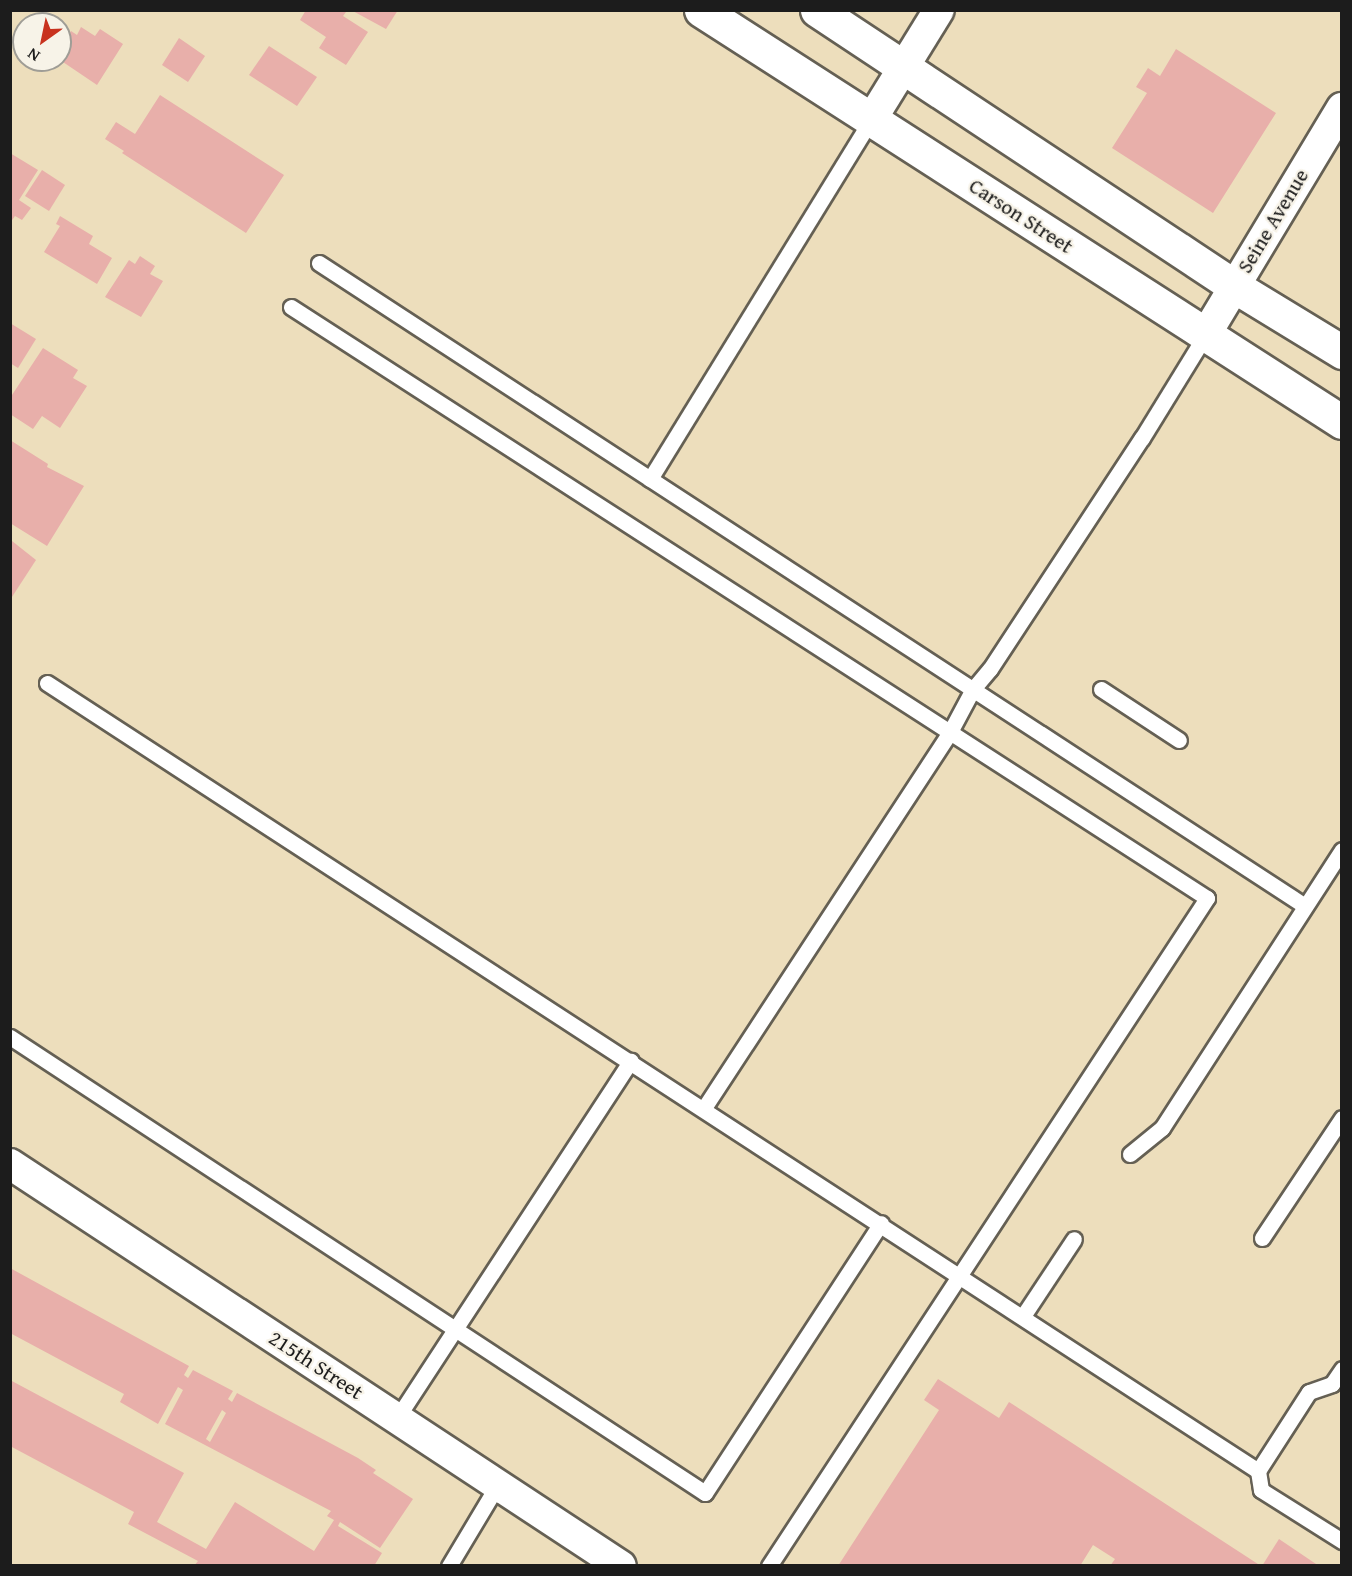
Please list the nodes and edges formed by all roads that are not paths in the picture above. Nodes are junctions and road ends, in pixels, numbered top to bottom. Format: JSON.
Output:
{"nodes":[{"id":1,"x":701,"y":10,"type":"edge"},
{"id":2,"x":817,"y":10,"type":"edge"},
{"id":3,"x":939,"y":10,"type":"edge"},
{"id":4,"x":904,"y":68,"type":"junction"},
{"id":5,"x":1341,"y":108,"type":"edge"},
{"id":6,"x":871,"y":120,"type":"junction"},
{"id":7,"x":319,"y":263,"type":"dead end"},
{"id":8,"x":1234,"y":286,"type":"junction"},
{"id":9,"x":291,"y":307,"type":"dead end"},
{"id":10,"x":1206,"y":334,"type":"junction"},
{"id":11,"x":1341,"y":352,"type":"edge"},
{"id":12,"x":1341,"y":422,"type":"edge"},
{"id":13,"x":650,"y":479,"type":"junction"},
{"id":14,"x":47,"y":683,"type":"dead end"},
{"id":15,"x":973,"y":689,"type":"junction"},
{"id":16,"x":1101,"y":689,"type":"dead end"},
{"id":17,"x":950,"y":732,"type":"junction"},
{"id":18,"x":1179,"y":740,"type":"dead end"},
{"id":19,"x":1341,"y":850,"type":"edge"},
{"id":20,"x":1305,"y":906,"type":"junction"},
{"id":21,"x":10,"y":1037,"type":"edge"},
{"id":22,"x":631,"y":1061,"type":"junction"},
{"id":23,"x":704,"y":1108,"type":"junction"},
{"id":24,"x":1341,"y":1118,"type":"edge"},
{"id":25,"x":1130,"y":1154,"type":"dead end"},
{"id":26,"x":10,"y":1164,"type":"edge"},
{"id":27,"x":881,"y":1223,"type":"junction"},
{"id":28,"x":1262,"y":1238,"type":"dead end"},
{"id":29,"x":1074,"y":1239,"type":"dead end"},
{"id":30,"x":959,"y":1274,"type":"junction"},
{"id":31,"x":1023,"y":1316,"type":"junction"},
{"id":32,"x":455,"y":1329,"type":"junction"},
{"id":33,"x":1341,"y":1369,"type":"edge"},
{"id":34,"x":397,"y":1418,"type":"junction"},
{"id":35,"x":1258,"y":1470,"type":"junction"},
{"id":36,"x":498,"y":1484,"type":"junction"},
{"id":37,"x":1341,"y":1541,"type":"edge"},
{"id":38,"x":449,"y":1566,"type":"edge"},
{"id":39,"x":621,"y":1566,"type":"edge"},
{"id":40,"x":769,"y":1566,"type":"edge"}],
"edges":[{"from":1,"to":6,"type":"main road","name":"Carson Street"},
{"from":2,"to":4,"type":"main road"},
{"from":3,"to":4,"type":"street"},
{"from":4,"to":6,"type":"street"},
{"from":4,"to":8,"type":"main road"},
{"from":5,"to":8,"type":"street","name":"Seine Avenue"},
{"from":6,"to":10,"type":"main road","name":"Carson Street"},
{"from":6,"to":13,"type":"lane"},
{"from":7,"to":13,"type":"lane"},
{"from":8,"to":10,"type":"street","name":"Seine Avenue"},
{"from":8,"to":11,"type":"main road"},
{"from":9,"to":17,"type":"lane"},
{"from":10,"to":12,"type":"main road","name":"Carson Street"},
{"from":10,"to":15,"type":"lane"},
{"from":13,"to":15,"type":"lane"},
{"from":14,"to":22,"type":"lane"},
{"from":15,"to":17,"type":"lane"},
{"from":15,"to":20,"type":"lane"},
{"from":16,"to":18,"type":"lane"},
{"from":17,"to":23,"type":"lane"},
{"from":17,"to":30,"type":"lane"},
{"from":19,"to":20,"type":"lane"},
{"from":20,"to":25,"type":"lane"},
{"from":21,"to":32,"type":"lane"},
{"from":22,"to":23,"type":"lane"},
{"from":22,"to":32,"type":"lane"},
{"from":23,"to":27,"type":"lane"},
{"from":24,"to":28,"type":"lane"},
{"from":26,"to":34,"type":"street","name":"215th Street"},
{"from":27,"to":30,"type":"lane"},
{"from":27,"to":32,"type":"lane"},
{"from":29,"to":31,"type":"lane"},
{"from":30,"to":31,"type":"lane"},
{"from":30,"to":40,"type":"lane"},
{"from":31,"to":35,"type":"lane"},
{"from":32,"to":34,"type":"lane"},
{"from":33,"to":35,"type":"lane"},
{"from":34,"to":36,"type":"street","name":"215th Street"},
{"from":35,"to":37,"type":"lane"},
{"from":36,"to":38,"type":"lane"},
{"from":36,"to":39,"type":"street","name":"215th Street"}]}
